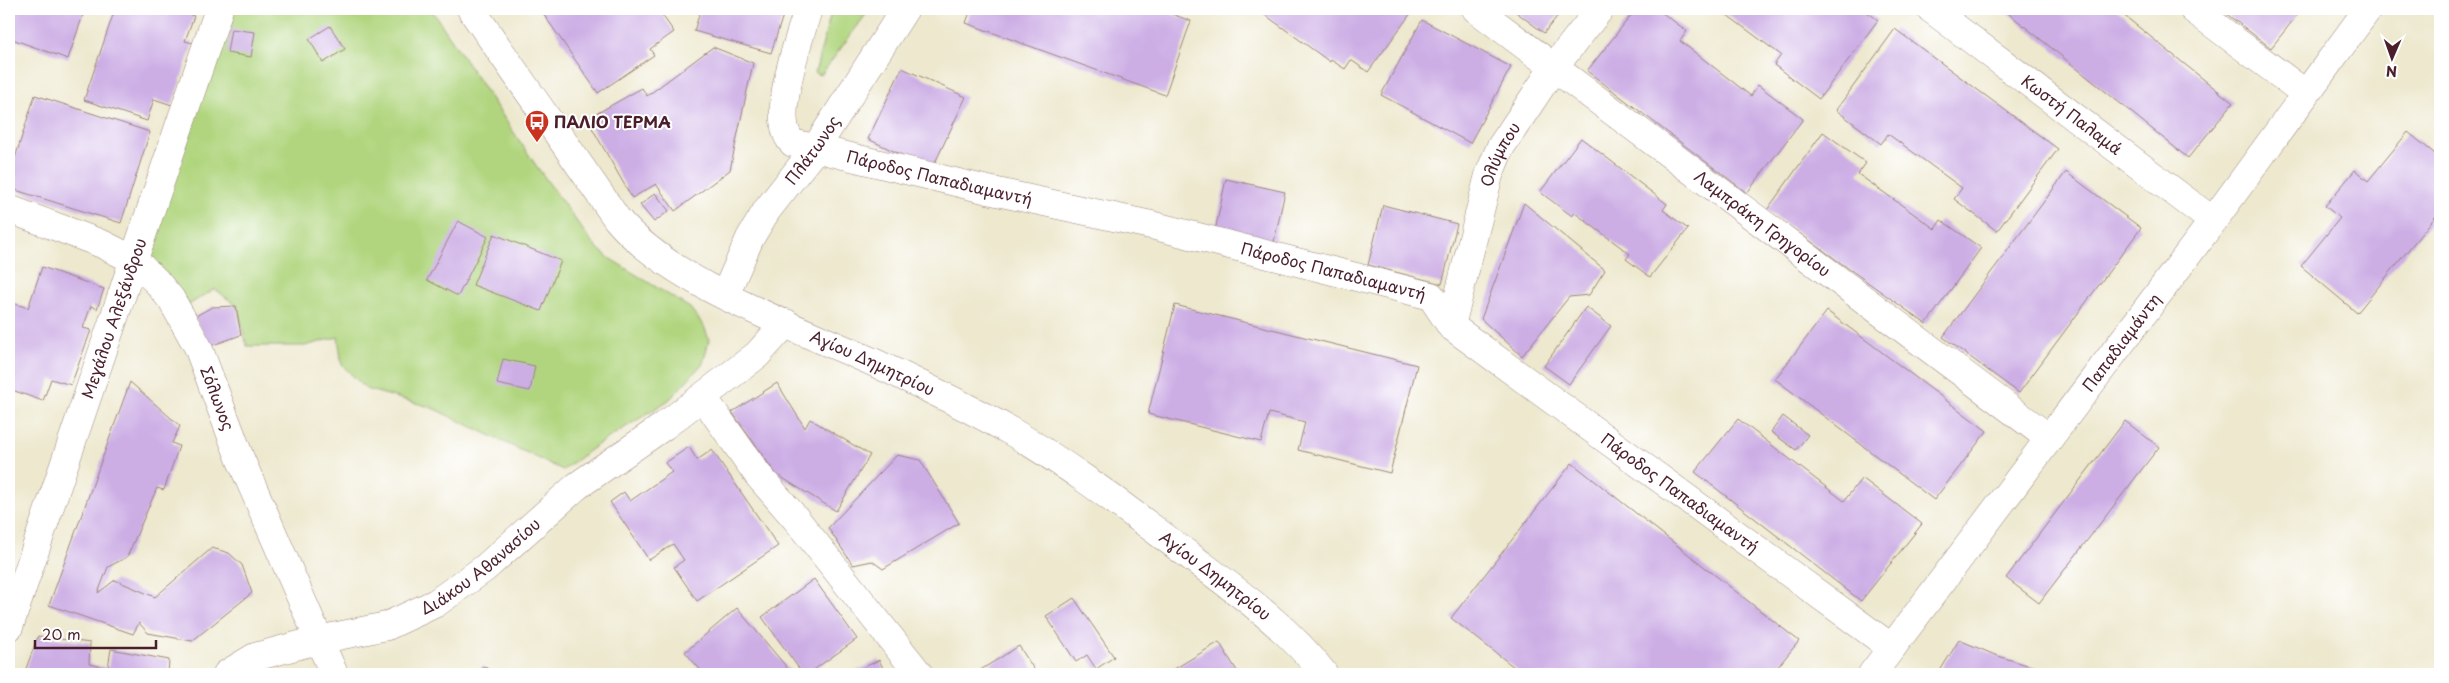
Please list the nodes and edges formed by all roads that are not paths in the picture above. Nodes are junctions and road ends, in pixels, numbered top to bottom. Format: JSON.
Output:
{"nodes":[{"id":1,"x":219,"y":9,"type":"edge"},
{"id":2,"x":471,"y":9,"type":"edge"},
{"id":3,"x":808,"y":9,"type":"edge"},
{"id":4,"x":905,"y":9,"type":"edge"},
{"id":5,"x":1476,"y":9,"type":"edge"},
{"id":6,"x":1600,"y":9,"type":"edge"},
{"id":7,"x":1931,"y":9,"type":"edge"},
{"id":8,"x":2193,"y":9,"type":"edge"},
{"id":9,"x":2368,"y":9,"type":"edge"},
{"id":10,"x":1554,"y":67,"type":"junction"},
{"id":11,"x":2306,"y":94,"type":"junction"},
{"id":12,"x":814,"y":149,"type":"junction"},
{"id":13,"x":9,"y":209,"type":"edge"},
{"id":14,"x":2213,"y":221,"type":"junction"},
{"id":15,"x":134,"y":260,"type":"junction"},
{"id":16,"x":725,"y":295,"type":"junction"},
{"id":17,"x":786,"y":323,"type":"junction"},
{"id":18,"x":1451,"y":326,"type":"junction"},
{"id":19,"x":703,"y":397,"type":"junction"},
{"id":20,"x":2049,"y":438,"type":"junction"},
{"id":21,"x":9,"y":627,"type":"edge"},
{"id":22,"x":318,"y":640,"type":"junction"},
{"id":23,"x":1892,"y":648,"type":"junction"},
{"id":24,"x":227,"y":674,"type":"edge"},
{"id":25,"x":334,"y":674,"type":"edge"},
{"id":26,"x":920,"y":674,"type":"edge"},
{"id":27,"x":1324,"y":674,"type":"edge"},
{"id":28,"x":1872,"y":674,"type":"edge"}],
"edges":[{"from":1,"to":15,"type":"street","name":"Μεγάλου Αλεξάνδρου"},
{"from":2,"to":16,"type":"street","name":"Αγίου Δημητρίου"},
{"from":3,"to":12,"type":"street","name":"Πάροδος Παπαδιαμαντή"},
{"from":4,"to":12,"type":"street","name":"Πλάτωνος"},
{"from":5,"to":10,"type":"street","name":"Λαμπράκη Γρηγορίου"},
{"from":6,"to":10,"type":"street","name":"Ολύμπου"},
{"from":7,"to":14,"type":"street","name":"Κωστή Παλαμά"},
{"from":8,"to":11,"type":"street"},
{"from":9,"to":11,"type":"street","name":"Παπαδιαμάντη"},
{"from":10,"to":18,"type":"street","name":"Ολύμπου"},
{"from":10,"to":20,"type":"street","name":"Λαμπράκη Γρηγορίου"},
{"from":11,"to":14,"type":"street","name":"Παπαδιαμάντη"},
{"from":12,"to":16,"type":"street","name":"Πλάτωνος"},
{"from":12,"to":18,"type":"street","name":"Πάροδος Παπαδιαμαντή"},
{"from":13,"to":15,"type":"street","name":"Σόλωνος"},
{"from":14,"to":20,"type":"street","name":"Παπαδιαμάντη"},
{"from":15,"to":21,"type":"street","name":"Μεγάλου Αλεξάνδρου"},
{"from":15,"to":22,"type":"street","name":"Σόλωνος"},
{"from":16,"to":17,"type":"street","name":"Αγίου Δημητρίου"},
{"from":17,"to":19,"type":"street","name":"Διάκου Αθανασίου"},
{"from":17,"to":27,"type":"street","name":"Αγίου Δημητρίου"},
{"from":18,"to":23,"type":"street","name":"Πάροδος Παπαδιαμαντή"},
{"from":19,"to":22,"type":"street","name":"Διάκου Αθανασίου"},
{"from":19,"to":26,"type":"street"},
{"from":20,"to":23,"type":"street","name":"Παπαδιαμάντη"},
{"from":22,"to":24,"type":"street","name":"Διάκου Αθανασίου"},
{"from":22,"to":25,"type":"street","name":"Σόλωνος"},
{"from":23,"to":28,"type":"street","name":"Παπαδιαμάντη"}]}
